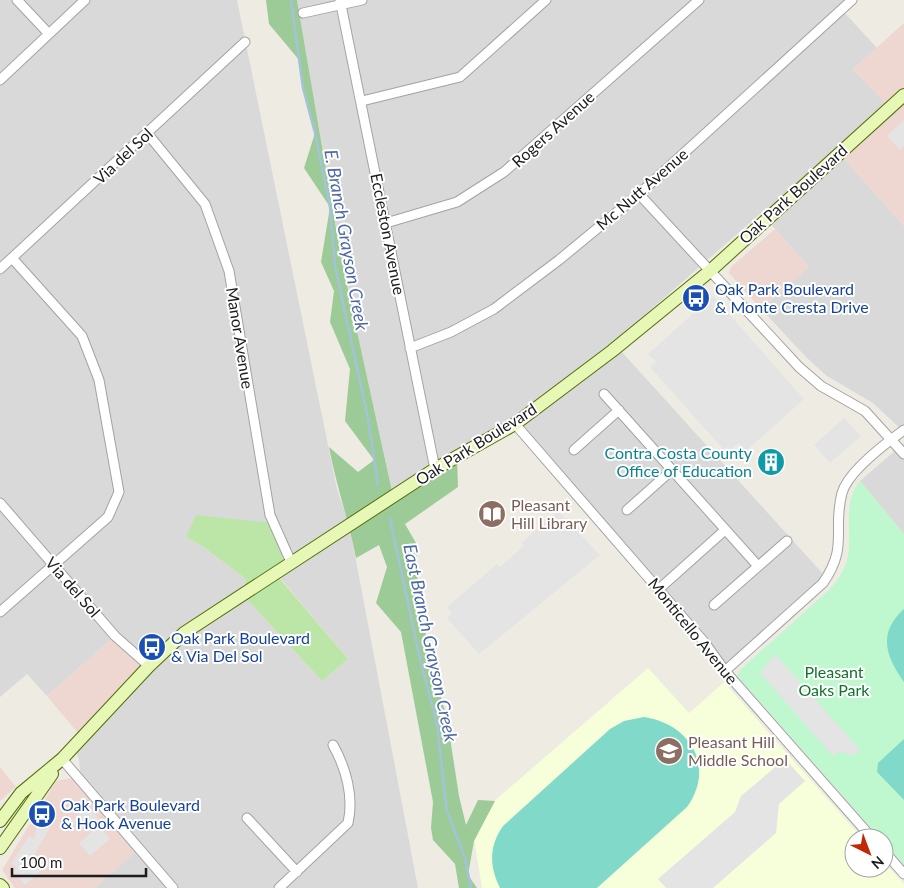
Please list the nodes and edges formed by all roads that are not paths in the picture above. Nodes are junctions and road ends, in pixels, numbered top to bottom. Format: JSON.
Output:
{"nodes":[{"id":1,"x":17,"y":0,"type":"edge"},
{"id":2,"x":85,"y":0,"type":"edge"},
{"id":3,"x":362,"y":0,"type":"edge"},
{"id":4,"x":546,"y":0,"type":"edge"},
{"id":5,"x":699,"y":0,"type":"edge"},
{"id":6,"x":852,"y":0,"type":"edge"},
{"id":7,"x":341,"y":3,"type":"edge"},
{"id":8,"x":303,"y":13,"type":"dead end"},
{"id":9,"x":49,"y":34,"type":"junction"},
{"id":10,"x":245,"y":42,"type":"dead end"},
{"id":11,"x":0,"y":80,"type":"edge"},
{"id":12,"x":904,"y":95,"type":"edge"},
{"id":13,"x":362,"y":100,"type":"junction"},
{"id":14,"x":147,"y":133,"type":"junction"},
{"id":15,"x":639,"y":194,"type":"junction"},
{"id":16,"x":386,"y":223,"type":"junction"},
{"id":17,"x":12,"y":258,"type":"junction"},
{"id":18,"x":0,"y":269,"type":"edge"},
{"id":19,"x":710,"y":271,"type":"junction"},
{"id":20,"x":410,"y":348,"type":"junction"},
{"id":21,"x":604,"y":394,"type":"dead end"},
{"id":22,"x":619,"y":410,"type":"junction"},
{"id":23,"x":514,"y":424,"type":"junction"},
{"id":24,"x":904,"y":430,"type":"edge"},
{"id":25,"x":891,"y":439,"type":"junction"},
{"id":26,"x":574,"y":450,"type":"dead end"},
{"id":27,"x":904,"y":454,"type":"edge"},
{"id":28,"x":435,"y":469,"type":"junction"},
{"id":29,"x":672,"y":470,"type":"junction"},
{"id":30,"x":0,"y":504,"type":"edge"},
{"id":31,"x":627,"y":510,"type":"dead end"},
{"id":32,"x":725,"y":530,"type":"junction"},
{"id":33,"x":787,"y":540,"type":"dead end"},
{"id":34,"x":291,"y":562,"type":"junction"},
{"id":35,"x":54,"y":565,"type":"junction"},
{"id":36,"x":758,"y":566,"type":"junction"},
{"id":37,"x":659,"y":589,"type":"junction"},
{"id":38,"x":714,"y":605,"type":"dead end"},
{"id":39,"x":0,"y":612,"type":"edge"},
{"id":40,"x":149,"y":666,"type":"junction"},
{"id":41,"x":725,"y":671,"type":"junction"},
{"id":42,"x":333,"y":745,"type":"dead end"},
{"id":43,"x":62,"y":759,"type":"junction"},
{"id":44,"x":20,"y":793,"type":"junction"},
{"id":45,"x":0,"y":809,"type":"edge"},
{"id":46,"x":247,"y":818,"type":"dead end"},
{"id":47,"x":0,"y":820,"type":"edge"},
{"id":48,"x":863,"y":828,"type":"edge"},
{"id":49,"x":0,"y":848,"type":"edge"},
{"id":50,"x":894,"y":862,"type":"edge"},
{"id":51,"x":296,"y":872,"type":"junction"},
{"id":52,"x":904,"y":874,"type":"edge"},
{"id":53,"x":0,"y":884,"type":"edge"},
{"id":54,"x":3,"y":888,"type":"edge"},
{"id":55,"x":172,"y":888,"type":"edge"},
{"id":56,"x":279,"y":888,"type":"edge"}],
"edges":[{"from":1,"to":9,"type":"street"},
{"from":2,"to":9,"type":"street"},
{"from":3,"to":7,"type":"street"},
{"from":4,"to":13,"type":"street"},
{"from":5,"to":16,"type":"street","name":"Rogers Avenue"},
{"from":6,"to":15,"type":"street","name":"Mc Nutt Avenue"},
{"from":7,"to":8,"type":"street"},
{"from":7,"to":13,"type":"street","name":"Eccleston Avenue"},
{"from":9,"to":11,"type":"street"},
{"from":10,"to":14,"type":"street","name":"Via del Sol"},
{"from":12,"to":19,"type":"street","name":"Oak Park Boulevard"},
{"from":13,"to":16,"type":"street","name":"Eccleston Avenue"},
{"from":14,"to":17,"type":"street","name":"Via del Sol"},
{"from":14,"to":34,"type":"street","name":"Manor Avenue"},
{"from":15,"to":19,"type":"street"},
{"from":15,"to":20,"type":"street","name":"Mc Nutt Avenue"},
{"from":16,"to":20,"type":"street","name":"Eccleston Avenue"},
{"from":17,"to":18,"type":"street","name":"Via del Sol"},
{"from":17,"to":35,"type":"street"},
{"from":19,"to":23,"type":"street","name":"Oak Park Boulevard"},
{"from":19,"to":25,"type":"street"},
{"from":20,"to":28,"type":"street","name":"Eccleston Avenue"},
{"from":21,"to":22,"type":"street"},
{"from":22,"to":26,"type":"street"},
{"from":22,"to":29,"type":"street"},
{"from":23,"to":28,"type":"street","name":"Oak Park Boulevard"},
{"from":23,"to":37,"type":"street","name":"Monticello Avenue"},
{"from":24,"to":25,"type":"street"},
{"from":25,"to":27,"type":"street"},
{"from":25,"to":41,"type":"street"},
{"from":28,"to":34,"type":"street","name":"Oak Park Boulevard"},
{"from":29,"to":31,"type":"street"},
{"from":29,"to":32,"type":"street"},
{"from":30,"to":35,"type":"street","name":"Via del Sol"},
{"from":32,"to":36,"type":"street"},
{"from":32,"to":37,"type":"street"},
{"from":33,"to":36,"type":"street"},
{"from":34,"to":40,"type":"street","name":"Oak Park Boulevard"},
{"from":35,"to":39,"type":"street"},
{"from":35,"to":40,"type":"street","name":"Via del Sol"},
{"from":36,"to":38,"type":"street"},
{"from":37,"to":41,"type":"street","name":"Monticello Avenue"},
{"from":40,"to":43,"type":"street","name":"Oak Park Boulevard"},
{"from":41,"to":48,"type":"street","name":"Monticello Avenue"},
{"from":42,"to":51,"type":"street"},
{"from":43,"to":44,"type":"street","name":"Oak Park Boulevard"},
{"from":43,"to":49,"type":"street","name":"Oak Park Boulevard"},
{"from":43,"to":55,"type":"street"},
{"from":44,"to":45,"type":"street","name":"Oak Park Boulevard"},
{"from":44,"to":47,"type":"street","name":"Oak Park Boulevard"},
{"from":46,"to":51,"type":"street"},
{"from":50,"to":52,"type":"street"},
{"from":51,"to":56,"type":"street"},
{"from":53,"to":54,"type":"street"}]}
